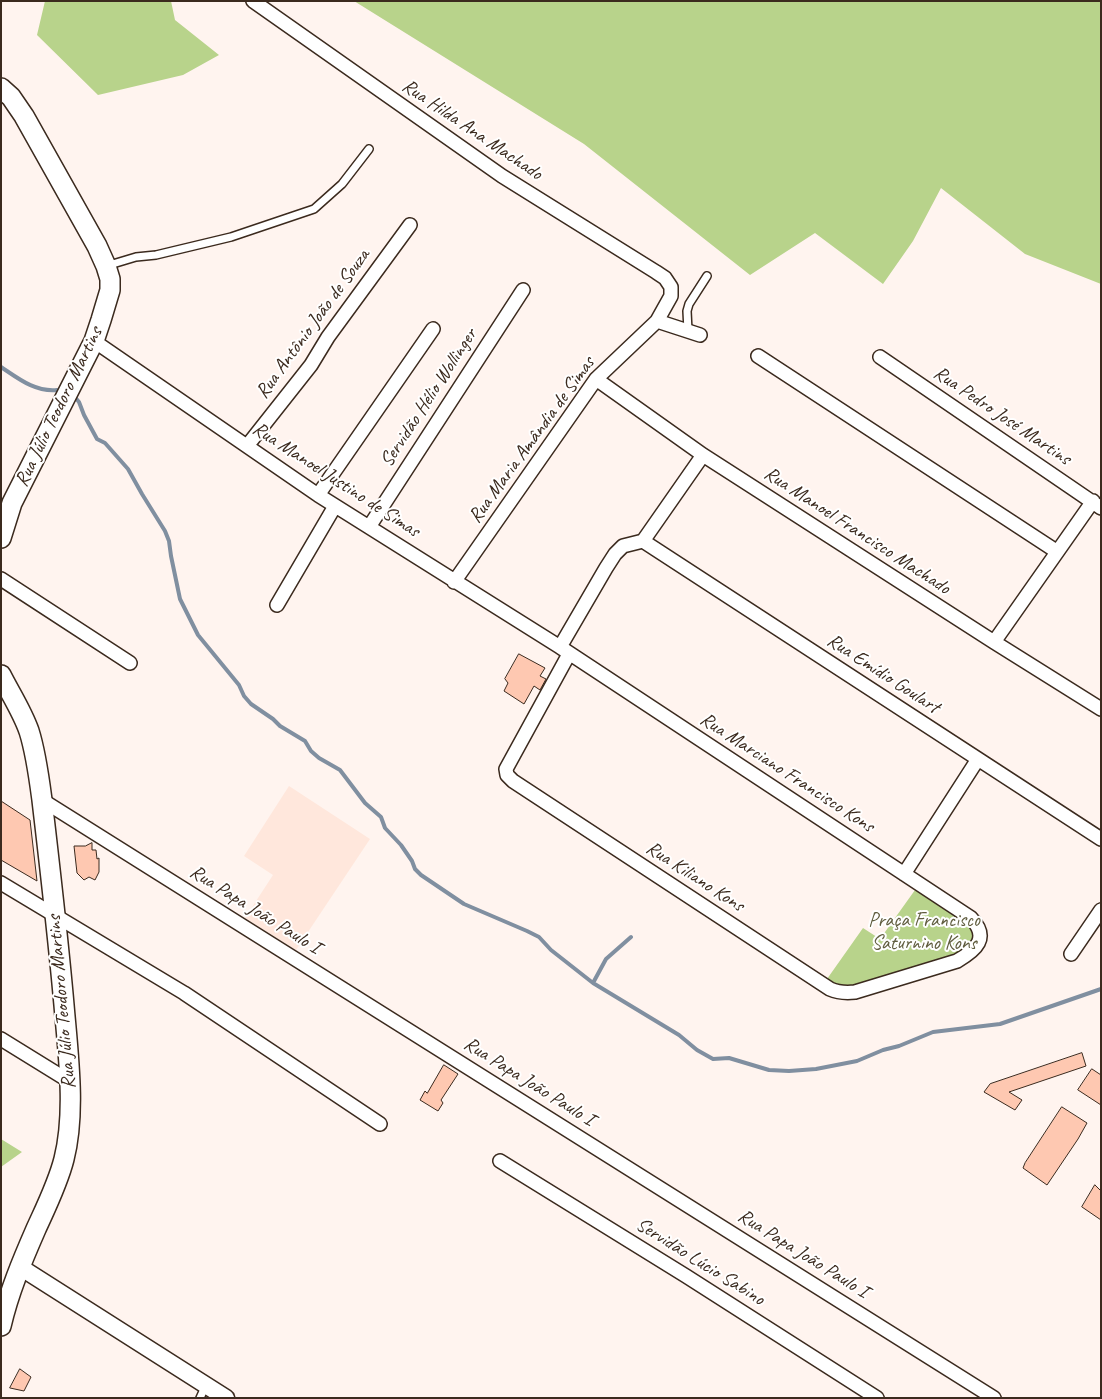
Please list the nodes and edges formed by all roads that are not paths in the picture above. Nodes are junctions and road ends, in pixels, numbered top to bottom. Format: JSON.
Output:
{"nodes":[{"id":1,"x":253,"y":1,"type":"edge"},
{"id":2,"x":1,"y":88,"type":"edge"},
{"id":3,"x":369,"y":149,"type":"dead end"},
{"id":4,"x":410,"y":225,"type":"dead end"},
{"id":5,"x":106,"y":266,"type":"junction"},
{"id":6,"x":707,"y":276,"type":"dead end"},
{"id":7,"x":671,"y":287,"type":"joint"},
{"id":8,"x":523,"y":290,"type":"dead end"},
{"id":9,"x":657,"y":321,"type":"junction"},
{"id":10,"x":432,"y":329,"type":"dead end"},
{"id":11,"x":694,"y":333,"type":"joint"},
{"id":12,"x":94,"y":341,"type":"junction"},
{"id":13,"x":758,"y":356,"type":"dead end"},
{"id":14,"x":880,"y":357,"type":"dead end"},
{"id":15,"x":596,"y":379,"type":"junction"},
{"id":16,"x":247,"y":446,"type":"junction"},
{"id":17,"x":703,"y":455,"type":"junction"},
{"id":18,"x":318,"y":495,"type":"junction"},
{"id":19,"x":1097,"y":505,"type":"edge"},
{"id":20,"x":335,"y":506,"type":"junction"},
{"id":21,"x":369,"y":527,"type":"junction"},
{"id":22,"x":2,"y":528,"type":"edge"},
{"id":23,"x":643,"y":541,"type":"junction"},
{"id":24,"x":1056,"y":551,"type":"junction"},
{"id":25,"x":1,"y":579,"type":"edge"},
{"id":26,"x":454,"y":582,"type":"junction"},
{"id":27,"x":277,"y":606,"type":"dead end"},
{"id":28,"x":994,"y":642,"type":"junction"},
{"id":29,"x":564,"y":651,"type":"junction"},
{"id":30,"x":130,"y":663,"type":"dead end"},
{"id":31,"x":1,"y":675,"type":"edge"},
{"id":32,"x":1101,"y":709,"type":"edge"},
{"id":33,"x":978,"y":759,"type":"junction"},
{"id":34,"x":42,"y":800,"type":"junction"},
{"id":35,"x":1101,"y":839,"type":"edge"},
{"id":36,"x":904,"y":874,"type":"junction"},
{"id":37,"x":1,"y":883,"type":"edge"},
{"id":38,"x":1101,"y":910,"type":"edge"},
{"id":39,"x":55,"y":916,"type":"junction"},
{"id":40,"x":979,"y":929,"type":"joint"},
{"id":41,"x":1071,"y":954,"type":"dead end"},
{"id":42,"x":1,"y":1039,"type":"edge"},
{"id":43,"x":69,"y":1081,"type":"junction"},
{"id":44,"x":380,"y":1124,"type":"dead end"},
{"id":45,"x":500,"y":1161,"type":"dead end"},
{"id":46,"x":20,"y":1268,"type":"junction"},
{"id":47,"x":1,"y":1326,"type":"edge"},
{"id":48,"x":203,"y":1392,"type":"edge"},
{"id":49,"x":226,"y":1398,"type":"edge"},
{"id":50,"x":877,"y":1398,"type":"edge"},
{"id":51,"x":994,"y":1398,"type":"edge"}],
"edges":[{"from":1,"to":7,"type":"street","name":"Rua Hilda Ana Machado"},
{"from":2,"to":5,"type":"main road","name":"Rua Júlio Teodoro Martins"},
{"from":3,"to":5,"type":"lane"},
{"from":4,"to":16,"type":"street","name":"Rua Antônio João de Souza"},
{"from":5,"to":12,"type":"main road","name":"Rua Júlio Teodoro Martins"},
{"from":6,"to":11,"type":"lane"},
{"from":7,"to":9,"type":"street","name":"Rua Maria Amândia de Simas"},
{"from":8,"to":21,"type":"street","name":"Servidão Hélio Wollinger"},
{"from":9,"to":11,"type":"street"},
{"from":9,"to":15,"type":"street","name":"Rua Maria Amândia de Simas"},
{"from":10,"to":18,"type":"street"},
{"from":12,"to":16,"type":"street","name":"Rua Manoel Justino de Simas"},
{"from":12,"to":22,"type":"main road","name":"Rua Júlio Teodoro Martins"},
{"from":13,"to":24,"type":"street"},
{"from":14,"to":19,"type":"street","name":"Rua Pedro José Martins"},
{"from":15,"to":17,"type":"street","name":"Rua Manoel Francisco Machado"},
{"from":15,"to":26,"type":"street","name":"Rua Maria Amândia de Simas"},
{"from":16,"to":18,"type":"street","name":"Rua Manoel Justino de Simas"},
{"from":17,"to":23,"type":"street"},
{"from":17,"to":28,"type":"street","name":"Rua Manoel Francisco Machado"},
{"from":18,"to":20,"type":"street","name":"Rua Manoel Justino de Simas"},
{"from":19,"to":24,"type":"street"},
{"from":20,"to":21,"type":"street","name":"Rua Manoel Justino de Simas"},
{"from":20,"to":27,"type":"street"},
{"from":21,"to":26,"type":"street","name":"Rua Manoel Justino de Simas"},
{"from":23,"to":29,"type":"street"},
{"from":23,"to":33,"type":"street","name":"Rua Emídio Goulart"},
{"from":24,"to":28,"type":"street"},
{"from":25,"to":30,"type":"street"},
{"from":26,"to":29,"type":"street","name":"Rua Manoel Justino de Simas"},
{"from":28,"to":32,"type":"street","name":"Rua Manoel Francisco Machado"},
{"from":29,"to":36,"type":"street","name":"Rua Marciano Francisco Kons"},
{"from":29,"to":40,"type":"street","name":"Rua Kiliano Kons"},
{"from":31,"to":34,"type":"main road","name":"Rua Júlio Teodoro Martins"},
{"from":33,"to":35,"type":"street","name":"Rua Emídio Goulart"},
{"from":33,"to":36,"type":"street"},
{"from":34,"to":39,"type":"main road","name":"Rua Júlio Teodoro Martins"},
{"from":34,"to":51,"type":"street","name":"Rua Papa João Paulo I"},
{"from":36,"to":40,"type":"street","name":"Rua Marciano Francisco Kons"},
{"from":37,"to":39,"type":"street"},
{"from":38,"to":41,"type":"street"},
{"from":39,"to":43,"type":"main road","name":"Rua Júlio Teodoro Martins"},
{"from":39,"to":44,"type":"street"},
{"from":42,"to":43,"type":"street"},
{"from":43,"to":46,"type":"main road","name":"Rua Júlio Teodoro Martins"},
{"from":45,"to":50,"type":"street","name":"Servidão Lúcio Sabino"},
{"from":46,"to":47,"type":"main road","name":"Rua Júlio Teodoro Martins"},
{"from":46,"to":48,"type":"street"},
{"from":48,"to":49,"type":"street"}]}
